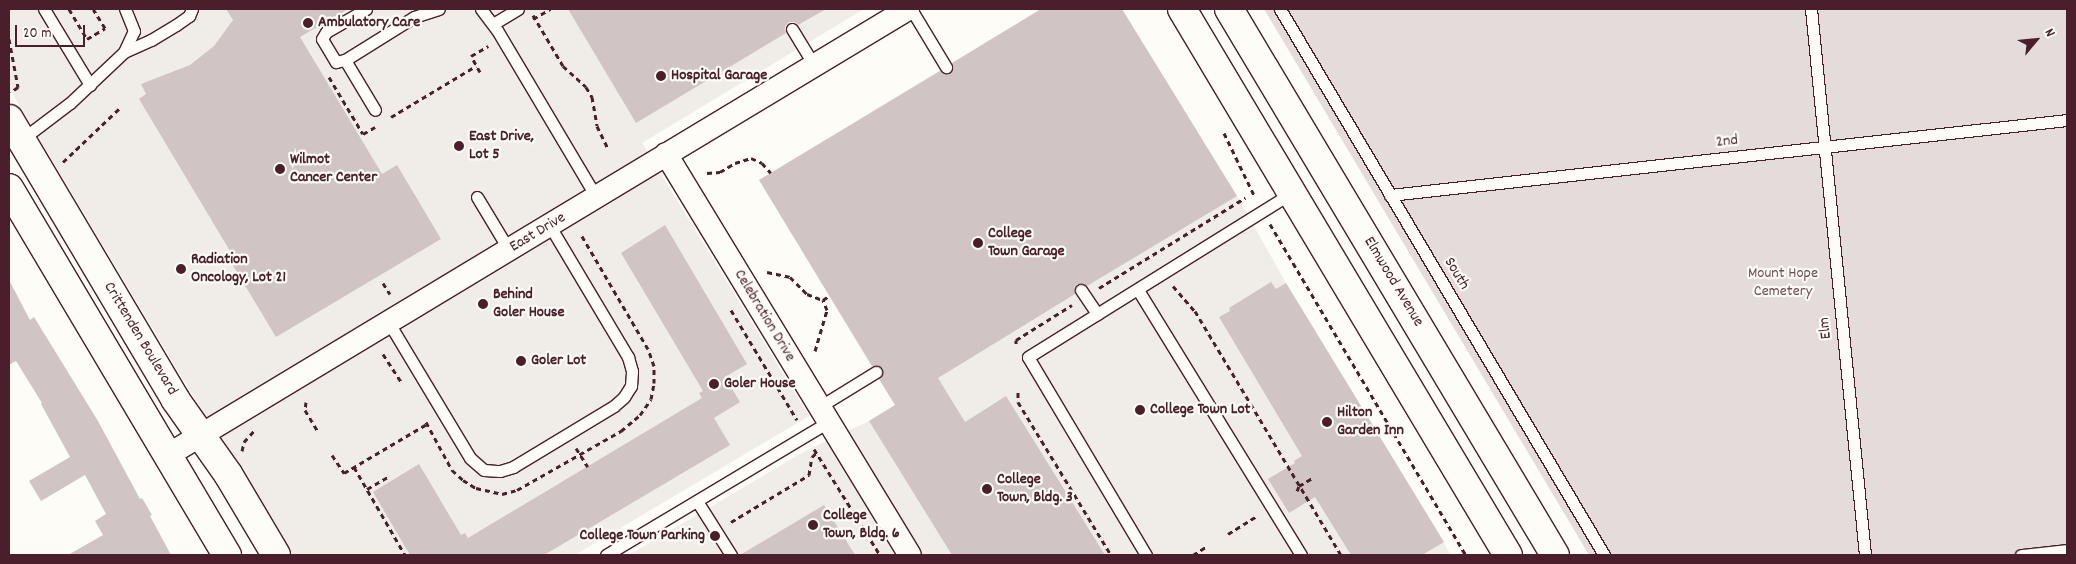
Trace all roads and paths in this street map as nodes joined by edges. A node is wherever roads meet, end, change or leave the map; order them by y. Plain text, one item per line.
1 (44, 9) edge
2 (69, 9) edge
3 (93, 9) edge
4 (125, 9) edge
5 (192, 9) edge
6 (366, 9) edge
7 (439, 9) edge
8 (518, 9) edge
9 (550, 9) edge
10 (1182, 9) edge
11 (1230, 9) edge
12 (1280, 9) edge
13 (1811, 9) edge
14 (483, 10) edge
15 (898, 11) edge
16 (532, 13) dead end
17 (534, 18) junction
18 (493, 24) junction
19 (792, 29) dead end
20 (9, 39) edge
21 (484, 48) dead end
22 (124, 52) junction
23 (345, 60) junction
24 (814, 65) junction
25 (476, 66) junction
26 (946, 67) dead end
27 (480, 72) dead end
28 (329, 76) dead end
29 (90, 85) junction
30 (10, 92) dead end
31 (121, 107) dead end
32 (375, 110) dead end
33 (387, 120) dead end
34 (2067, 120) edge
35 (379, 124) dead end
36 (1221, 126) dead end
37 (13, 136) edge
38 (1824, 148) junction
39 (608, 149) dead end
40 (666, 154) junction
41 (56, 165) dead end
42 (707, 173) dead end
43 (771, 173) dead end
44 (9, 188) edge
45 (1291, 193) junction
46 (1390, 195) junction
47 (596, 197) junction
48 (477, 198) dead end
49 (1245, 198) dead end
50 (1262, 211) junction
51 (550, 226) junction
52 (582, 236) dead end
53 (509, 250) junction
54 (767, 272) dead end
55 (383, 283) dead end
56 (1173, 285) dead end
57 (1138, 290) junction
58 (1083, 293) junction
59 (829, 296) dead end
60 (392, 297) dead end
61 (823, 300) junction
62 (727, 302) dead end
63 (1097, 314) junction
64 (389, 323) junction
65 (1016, 348) dead end
66 (815, 351) dead end
67 (383, 354) dead end
68 (876, 372) dead end
69 (401, 382) dead end
70 (1018, 392) dead end
71 (306, 402) dead end
72 (823, 415) junction
73 (423, 418) dead end
74 (427, 424) junction
75 (259, 428) dead end
76 (318, 432) dead end
77 (201, 436) junction
78 (806, 436) junction
79 (576, 447) dead end
80 (242, 452) dead end
81 (816, 453) junction
82 (580, 454) junction
83 (168, 455) junction
84 (332, 455) dead end
85 (588, 466) dead end
86 (354, 467) junction
87 (388, 477) dead end
88 (1314, 477) dead end
89 (1299, 486) junction
90 (367, 489) junction
91 (1297, 491) dead end
92 (697, 501) junction
93 (1259, 515) dead end
94 (731, 522) dead end
95 (1228, 534) dead end
96 (1206, 547) dead end
97 (2067, 550) edge
98 (227, 555) edge
99 (276, 555) edge
100 (406, 555) edge
101 (606, 555) edge
102 (731, 555) edge
103 (880, 555) edge
104 (910, 555) edge
105 (1111, 555) edge
106 (1146, 555) edge
107 (1193, 555) edge
108 (1301, 555) edge
109 (1341, 555) edge
110 (1466, 555) edge
111 (1508, 555) edge
112 (1556, 555) edge
113 (1604, 555) edge
114 (1865, 555) edge
115 (2021, 555) edge

1 - 29 lane
2 - 3 path
4 - 22 lane
5 - 22 lane
6 - 23 lane
7 - 23 lane
8 - 18 lane
9 - 17 path
10 - 45 main road
11 - 112 main road, Elmwood Avenue
12 - 46 lane, South
13 - 38 lane, Elm
14 - 18 lane
15 - 24 street, East Drive
15 - 26 lane
16 - 17 path
17 - 39 path
18 - 47 lane
19 - 24 lane
20 - 30 path
21 - 25 path
22 - 29 lane
23 - 32 lane
24 - 40 street, East Drive
25 - 27 path
25 - 33 path
28 - 35 path
29 - 37 lane
31 - 41 path
34 - 38 lane, 2nd
36 - 50 path
37 - 77 main road, Crittenden Boulevard
38 - 46 lane, 2nd
38 - 114 lane, Elm
40 - 47 street, East Drive
40 - 72 street, Celebration Drive
42 - 43 path
44 - 83 main road
45 - 50 lane
45 - 111 main road
46 - 113 lane, South
47 - 51 street, East Drive
48 - 53 lane
49 - 58 path
50 - 57 lane
50 - 110 path
51 - 53 street, East Drive
51 - 64 lane
52 - 82 path
53 - 64 street, East Drive
54 - 61 path
55 - 60 path
56 - 89 path
57 - 63 lane
57 - 108 lane
58 - 63 lane
58 - 65 path
59 - 61 path
61 - 66 path
62 - 78 path
63 - 106 lane
64 - 77 street, East Drive
67 - 69 path
68 - 72 lane
70 - 105 path
71 - 76 path
72 - 78 lane
72 - 104 street, Celebration Drive
73 - 74 path
74 - 82 path
74 - 86 path
75 - 80 path
77 - 83 street, East Drive
77 - 99 main road, Crittenden Boulevard
78 - 81 path
78 - 92 lane
79 - 82 path
81 - 94 path
81 - 103 path
82 - 85 path
83 - 98 main road
84 - 86 path
86 - 90 path
87 - 90 path
88 - 89 path
89 - 91 path
89 - 109 path
90 - 100 path
92 - 101 lane
92 - 102 lane
93 - 95 path
96 - 107 path
97 - 115 lane

